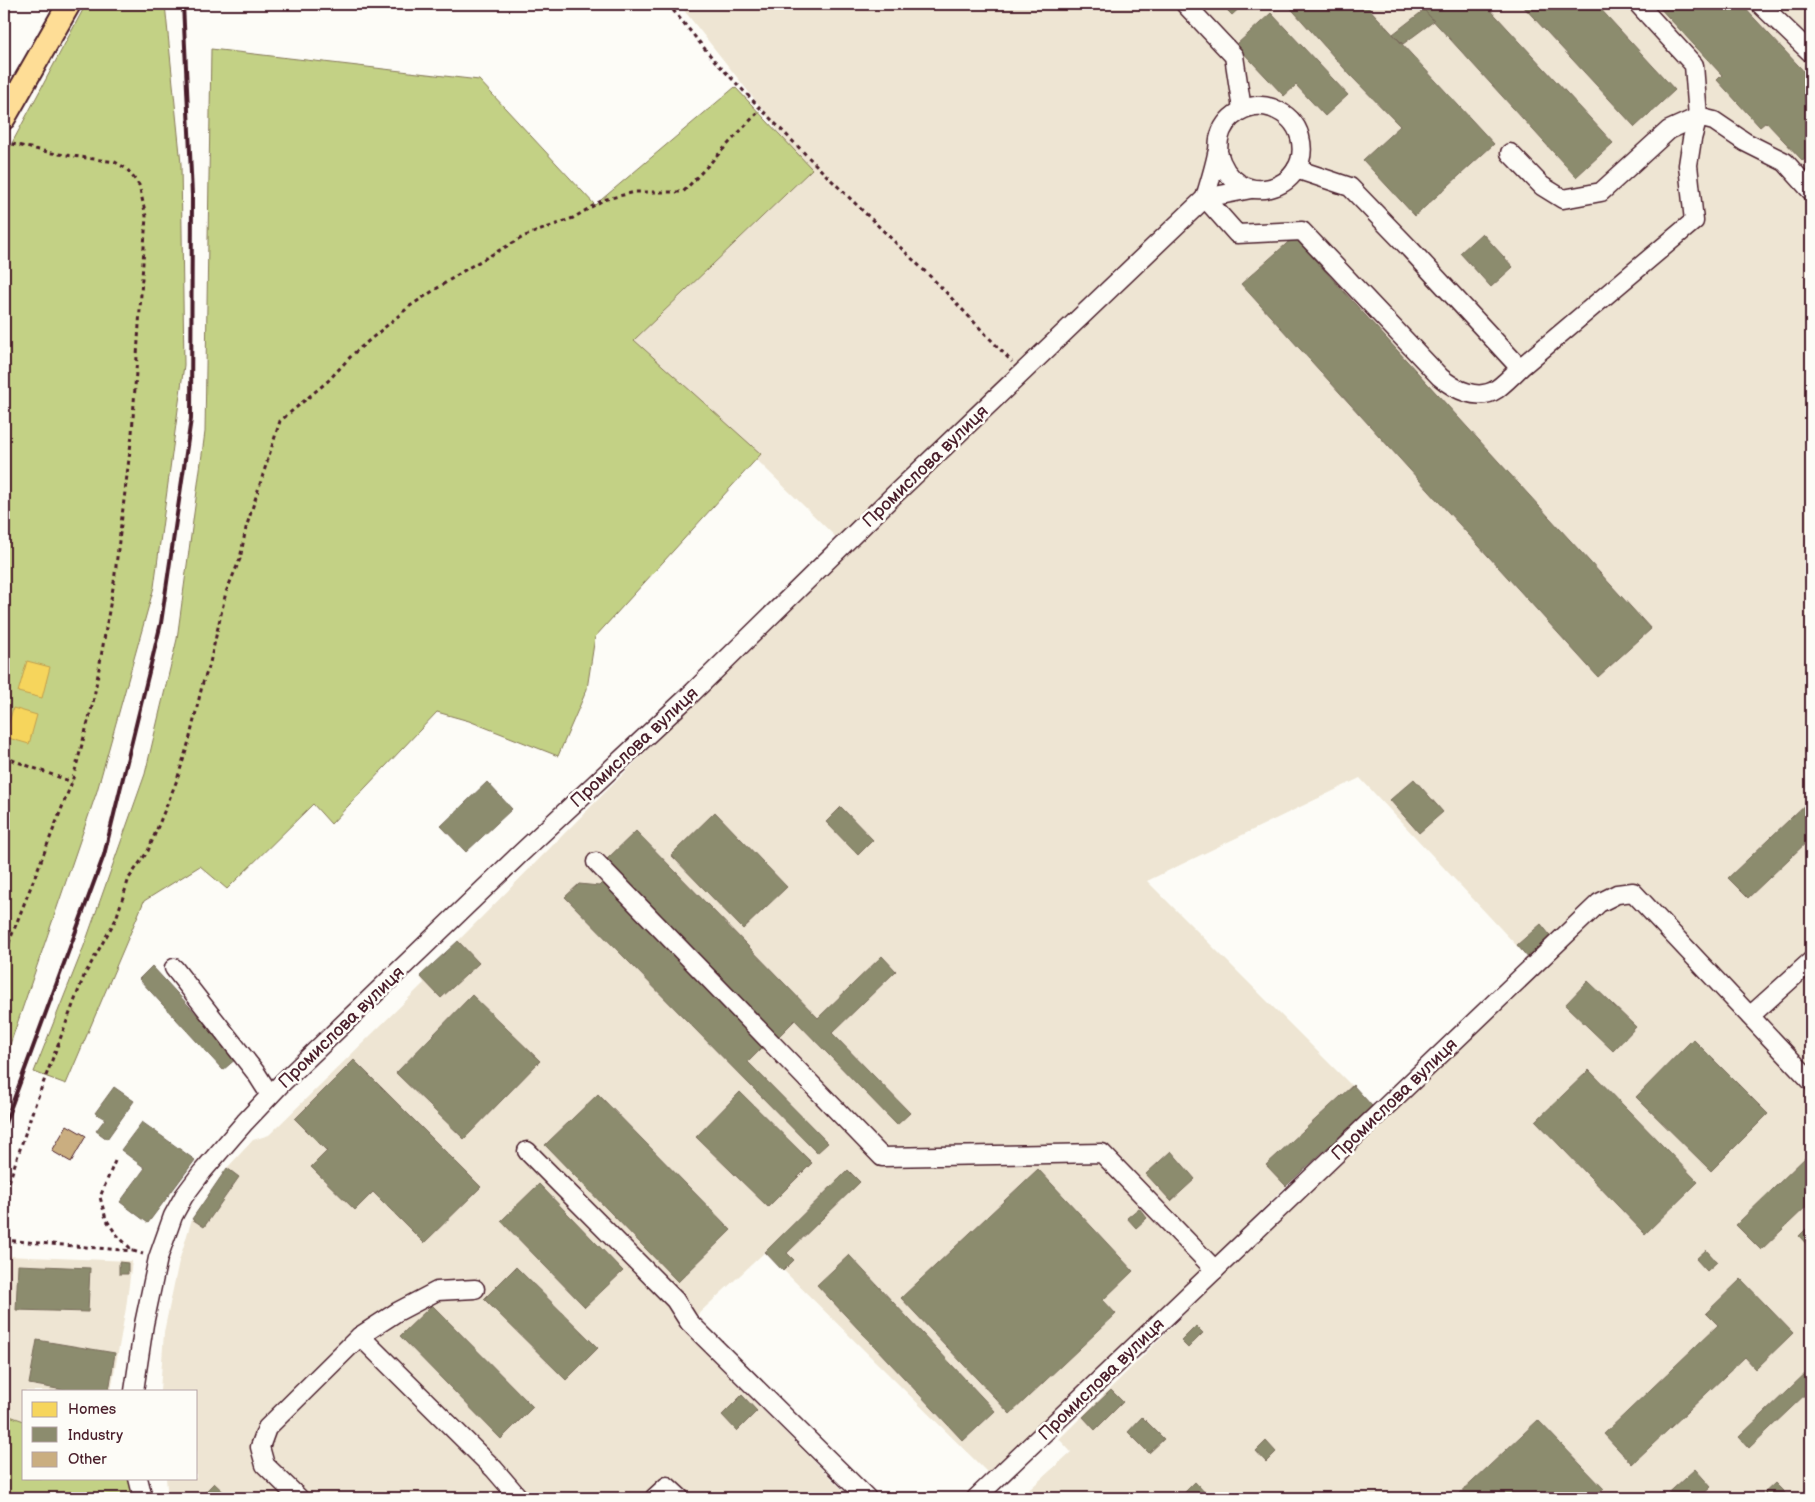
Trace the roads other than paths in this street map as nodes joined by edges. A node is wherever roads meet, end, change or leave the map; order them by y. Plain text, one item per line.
1 (70, 4) edge
2 (1185, 4) edge
3 (1638, 4) edge
4 (1760, 4) edge
5 (1811, 53) edge
6 (1242, 109) junction
7 (1698, 117) junction
8 (4, 118) edge
9 (1218, 152) junction
10 (1510, 153) dead end
11 (1296, 169) junction
12 (1807, 179) edge
13 (1251, 189) junction
14 (1205, 198) junction
15 (1520, 368) junction
16 (596, 862) dead end
17 (1811, 961) edge
18 (174, 968) dead end
19 (1750, 1016) junction
20 (1811, 1081) edge
21 (270, 1095) junction
22 (527, 1151) dead end
23 (1215, 1270) junction
24 (474, 1289) dead end
25 (360, 1336) junction
26 (134, 1390) edge
27 (138, 1480) edge
28 (143, 1498) edge
29 (299, 1498) edge
30 (519, 1498) edge
31 (654, 1498) edge
32 (680, 1498) edge
33 (867, 1498) edge
34 (976, 1498) edge

1 - 8 main road
2 - 6 street
3 - 7 street
4 - 5 street
6 - 9 street
6 - 11 street
7 - 10 street
7 - 12 street
7 - 15 street
9 - 13 street
9 - 14 street
11 - 13 street
11 - 15 street
13 - 14 street
14 - 15 street
14 - 21 street, Промислова вулиця
16 - 23 street
17 - 19 street
18 - 21 street
19 - 20 street, Промислова вулиця
19 - 23 street, Промислова вулиця
21 - 26 street, Промислова вулиця
22 - 33 street
23 - 34 street, Промислова вулиця
24 - 25 street
25 - 29 street
25 - 30 street
27 - 28 street
31 - 32 street

